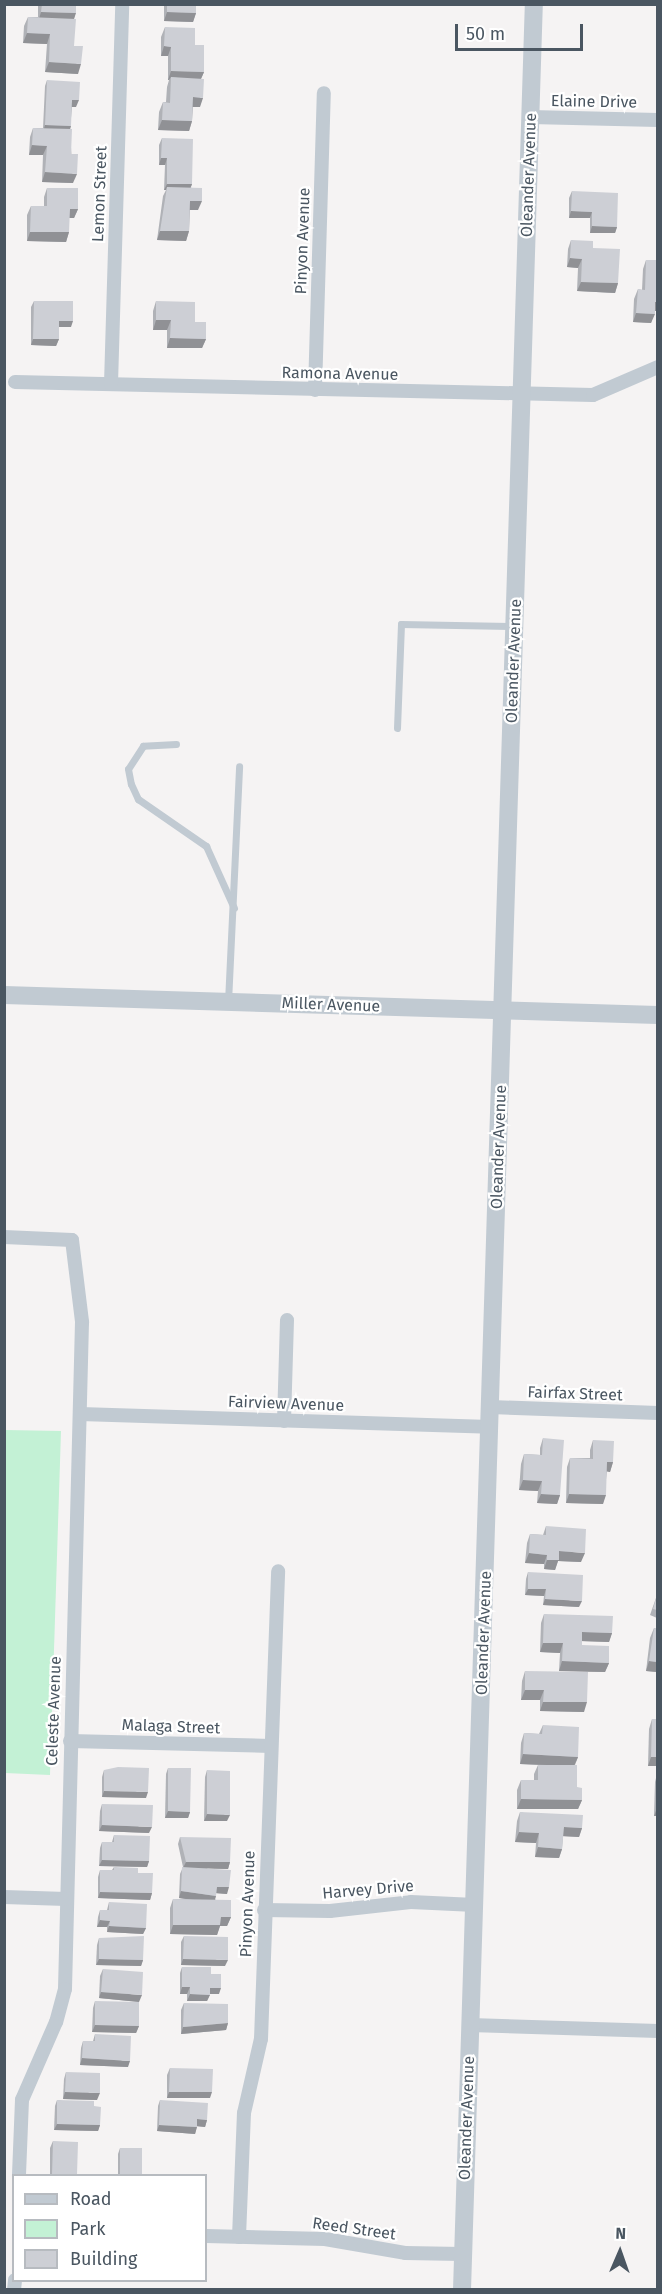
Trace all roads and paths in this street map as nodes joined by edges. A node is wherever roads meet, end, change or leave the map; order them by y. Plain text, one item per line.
1 (122, 4) edge
2 (534, 4) edge
3 (324, 93) dead end
4 (530, 117) junction
5 (657, 120) edge
6 (657, 367) edge
7 (15, 382) dead end
8 (111, 384) junction
9 (315, 390) junction
10 (523, 395) junction
11 (516, 626) junction
12 (398, 728) dead end
13 (176, 744) dead end
14 (238, 766) dead end
15 (234, 908) junction
16 (4, 995) edge
17 (228, 1002) junction
18 (504, 1011) junction
19 (657, 1015) edge
20 (4, 1237) edge
21 (287, 1320) dead end
22 (491, 1407) junction
23 (657, 1413) edge
24 (80, 1414) junction
25 (284, 1421) junction
26 (490, 1427) junction
27 (278, 1570) dead end
28 (70, 1741) junction
29 (271, 1746) junction
30 (4, 1896) edge
31 (66, 1899) junction
32 (475, 1905) junction
33 (264, 1910) junction
34 (470, 2025) junction
35 (657, 2031) edge
36 (19, 2174) edge
37 (207, 2236) edge
38 (239, 2237) junction
39 (462, 2254) junction
40 (462, 2289) edge

1 - 8 street, Lemon Street
2 - 4 street, Oleander Avenue
3 - 9 street, Pinyon Avenue
4 - 5 street, Elaine Drive
4 - 10 street, Oleander Avenue
6 - 10 street, Ramona Avenue
7 - 8 street, Ramona Avenue
8 - 9 street, Ramona Avenue
9 - 10 street, Ramona Avenue
10 - 11 street, Oleander Avenue
11 - 12 lane
11 - 18 street, Oleander Avenue
13 - 15 lane
14 - 15 lane
15 - 17 lane
16 - 17 street, Miller Avenue
17 - 18 street, Miller Avenue
18 - 19 street, Miller Avenue
18 - 22 street, Oleander Avenue
20 - 24 street, Celeste Avenue
21 - 25 street
22 - 23 street, Fairfax Street
22 - 26 street, Oleander Avenue
24 - 25 street, Fairview Avenue
24 - 28 street, Celeste Avenue
25 - 26 street, Fairview Avenue
26 - 32 street, Oleander Avenue
27 - 29 street, Pinyon Avenue
28 - 29 street, Malaga Street
28 - 31 street, Celeste Avenue
29 - 33 street, Pinyon Avenue
30 - 31 street
31 - 36 street, Celeste Avenue
32 - 33 street, Harvey Drive
32 - 34 street, Oleander Avenue
33 - 38 street, Pinyon Avenue
34 - 35 street
34 - 39 street, Oleander Avenue
37 - 38 street, Reed Street
38 - 39 street, Reed Street
39 - 40 street, Oleander Avenue

